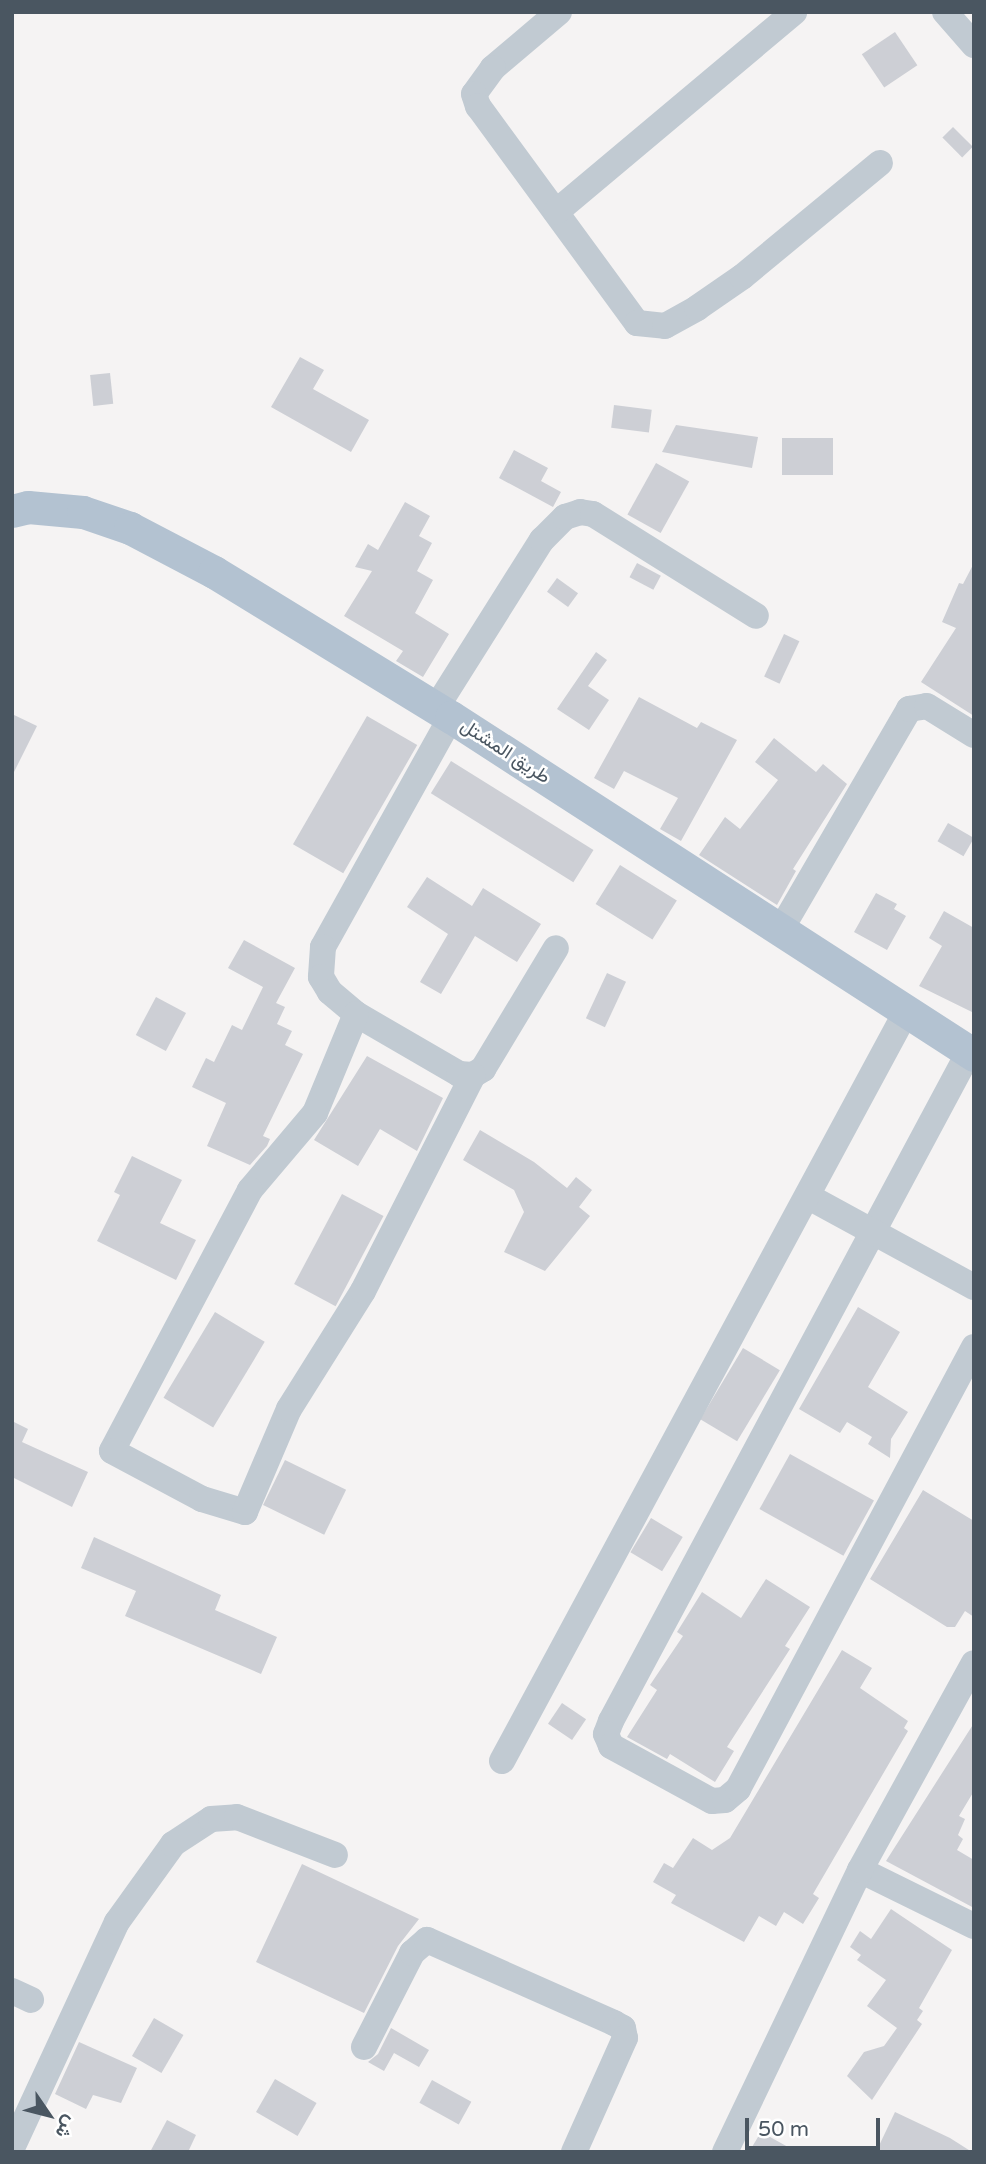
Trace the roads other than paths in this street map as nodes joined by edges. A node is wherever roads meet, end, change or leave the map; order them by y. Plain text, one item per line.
1 (559, 12) edge
2 (794, 12) edge
3 (945, 12) edge
4 (974, 45) edge
5 (880, 163) dead end
6 (556, 212) junction
7 (12, 511) edge
8 (756, 616) dead end
9 (443, 712) junction
10 (974, 735) edge
11 (780, 931) junction
12 (556, 948) dead end
13 (906, 1012) junction
14 (356, 1014) junction
15 (971, 1053) edge
16 (473, 1075) junction
17 (809, 1197) junction
18 (874, 1232) junction
19 (974, 1287) edge
20 (974, 1347) edge
21 (974, 1663) edge
22 (502, 1761) dead end
23 (335, 1855) dead end
24 (860, 1870) junction
25 (974, 1926) edge
26 (364, 2047) dead end
27 (12, 2148) edge
28 (573, 2152) edge
29 (725, 2152) edge

1 - 6 street
2 - 6 street
3 - 4 street
5 - 6 street
7 - 9 main road, طريق المشتل
8 - 9 street
9 - 11 main road, طريق المشتل
9 - 14 street
10 - 11 street
11 - 13 main road, طريق المشتل
12 - 16 street
13 - 15 main road, طريق المشتل
13 - 17 street
14 - 16 street
14 - 16 street
15 - 18 street
17 - 18 street
17 - 22 street
18 - 19 street
18 - 20 street
21 - 24 street
23 - 27 street
24 - 25 street
24 - 29 street
26 - 28 street

